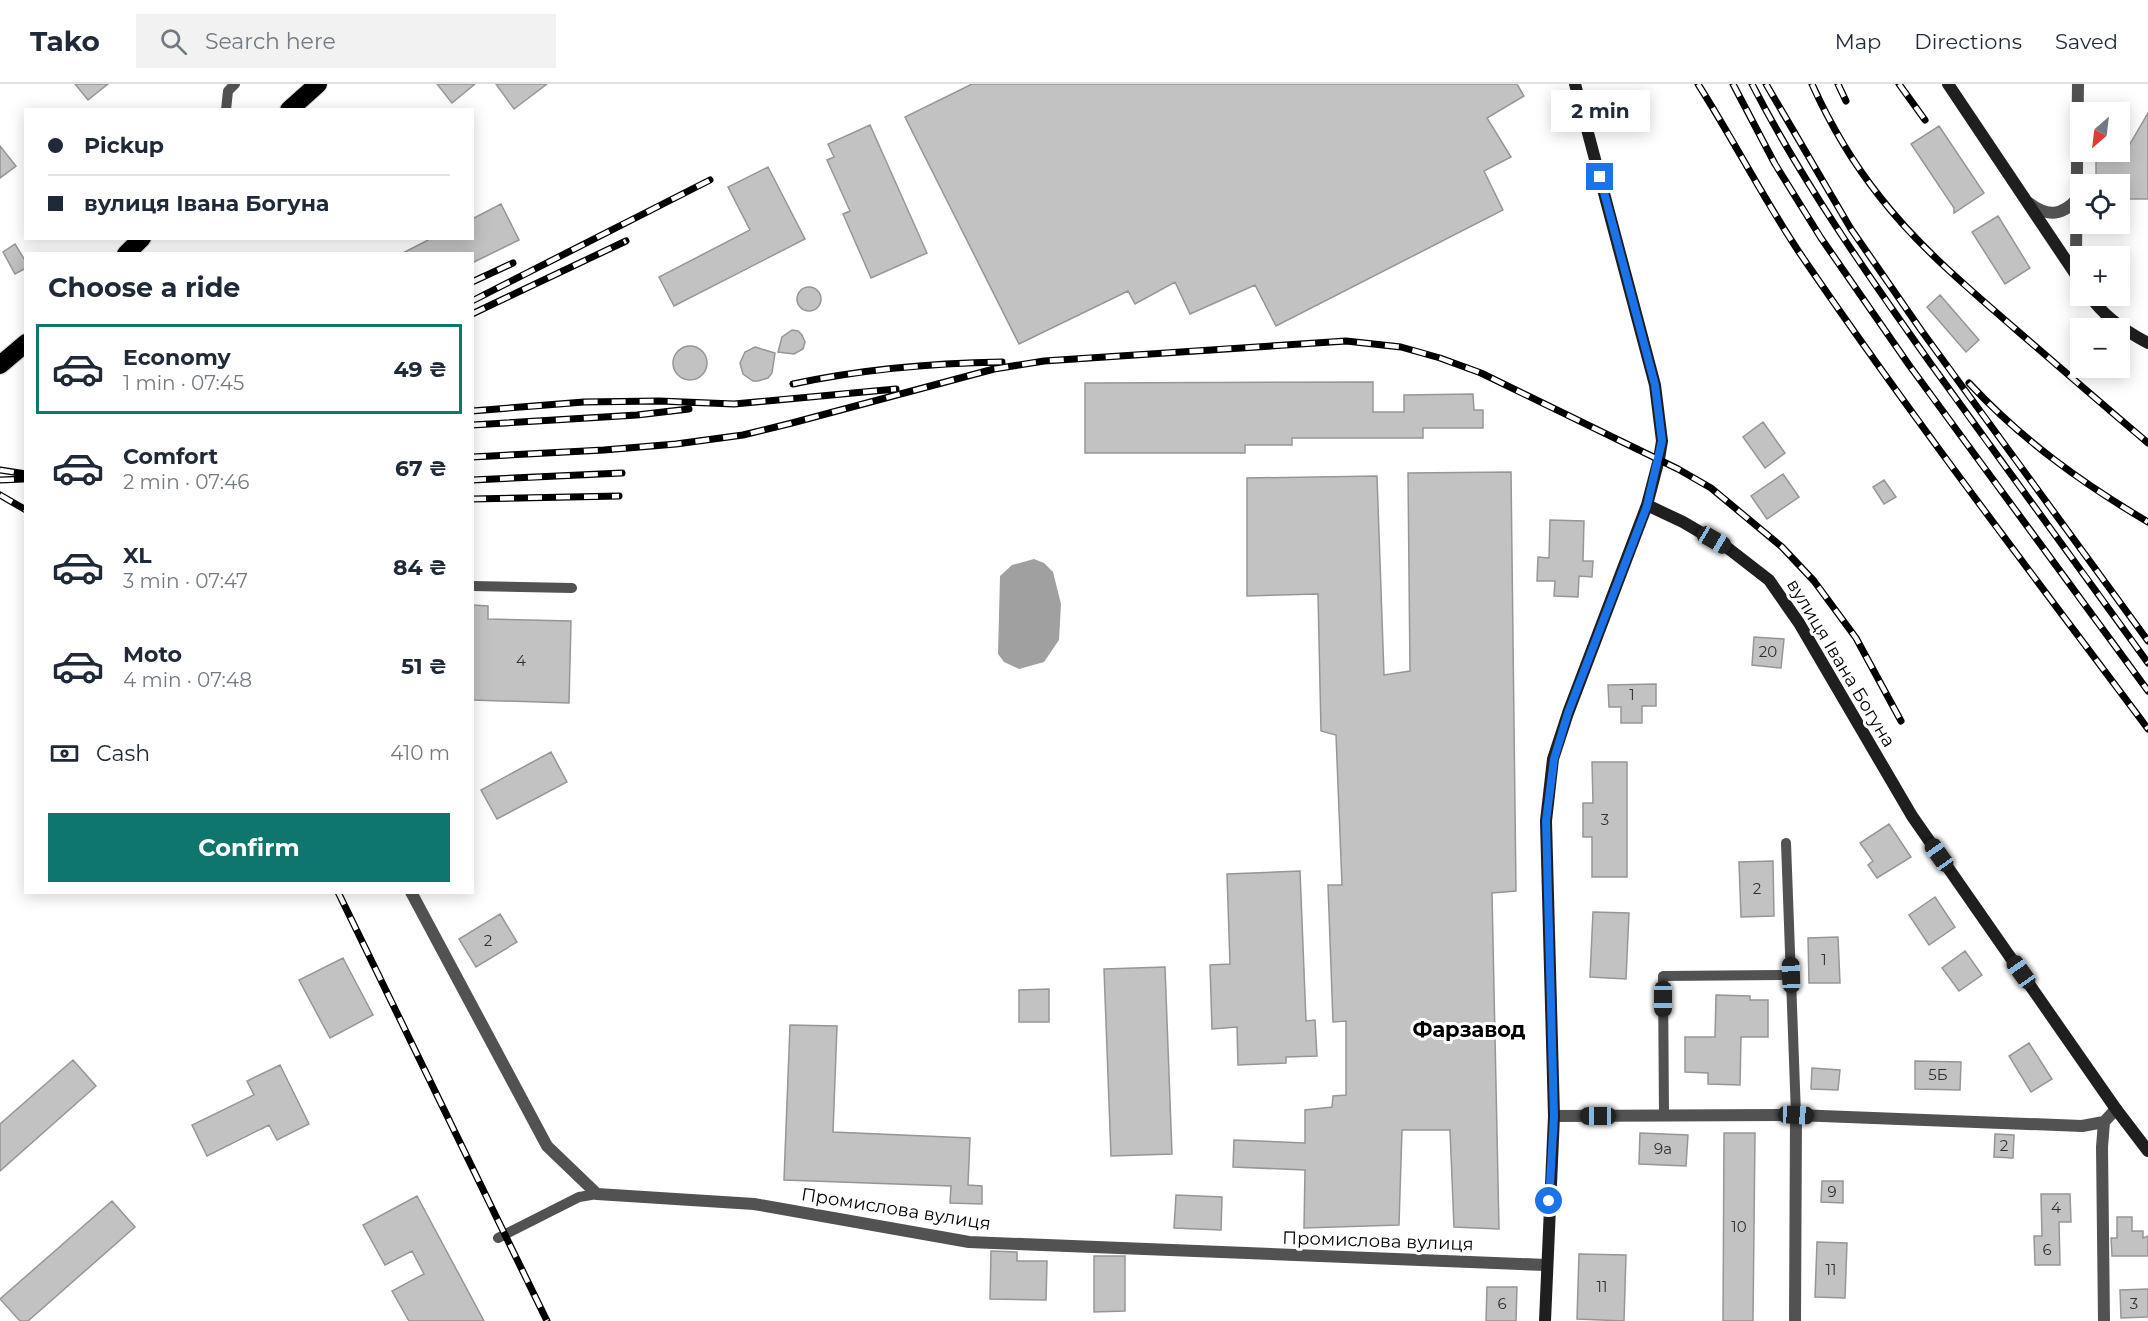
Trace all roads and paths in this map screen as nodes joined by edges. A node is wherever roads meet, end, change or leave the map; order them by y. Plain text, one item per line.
1 (235, 84) edge
2 (318, 84) edge
3 (1575, 84) edge
4 (1948, 84) edge
5 (2079, 84) edge
6 (226, 108) edge
7 (291, 108) edge
8 (2077, 174) edge
9 (2026, 201) junction
10 (2070, 207) edge
11 (140, 240) edge
12 (128, 252) edge
13 (2070, 266) edge
14 (2099, 306) edge
15 (2148, 343) edge
16 (24, 345) edge
17 (0, 365) edge
18 (1647, 506) junction
19 (474, 586) edge
20 (572, 588) dead end
21 (1786, 843) dead end
22 (412, 894) edge
23 (1791, 975) junction
24 (2116, 1109) junction
25 (1664, 1115) junction
26 (1796, 1115) junction
27 (1554, 1116) junction
28 (2104, 1122) junction
29 (2148, 1151) edge
30 (597, 1194) junction
31 (498, 1238) dead end
32 (1546, 1265) junction
33 (1545, 1321) edge
34 (1795, 1321) edge
35 (2104, 1321) edge

1 - 6 lane
2 - 7 highway
3 - 18 street
4 - 9 street
5 - 8 street
9 - 10 street
9 - 13 street
11 - 12 highway
14 - 15 street
16 - 17 highway
18 - 24 street, вулиця Івана Богуна
18 - 27 street
19 - 20 lane
21 - 23 lane
22 - 30 street
23 - 25 lane
23 - 26 lane
24 - 28 street
24 - 29 street, вулиця Івана Богуна
25 - 26 street
25 - 27 street
26 - 28 street
26 - 34 street
27 - 32 street
28 - 35 street
30 - 31 lane
30 - 32 street, Промислова вулиця
32 - 33 street

